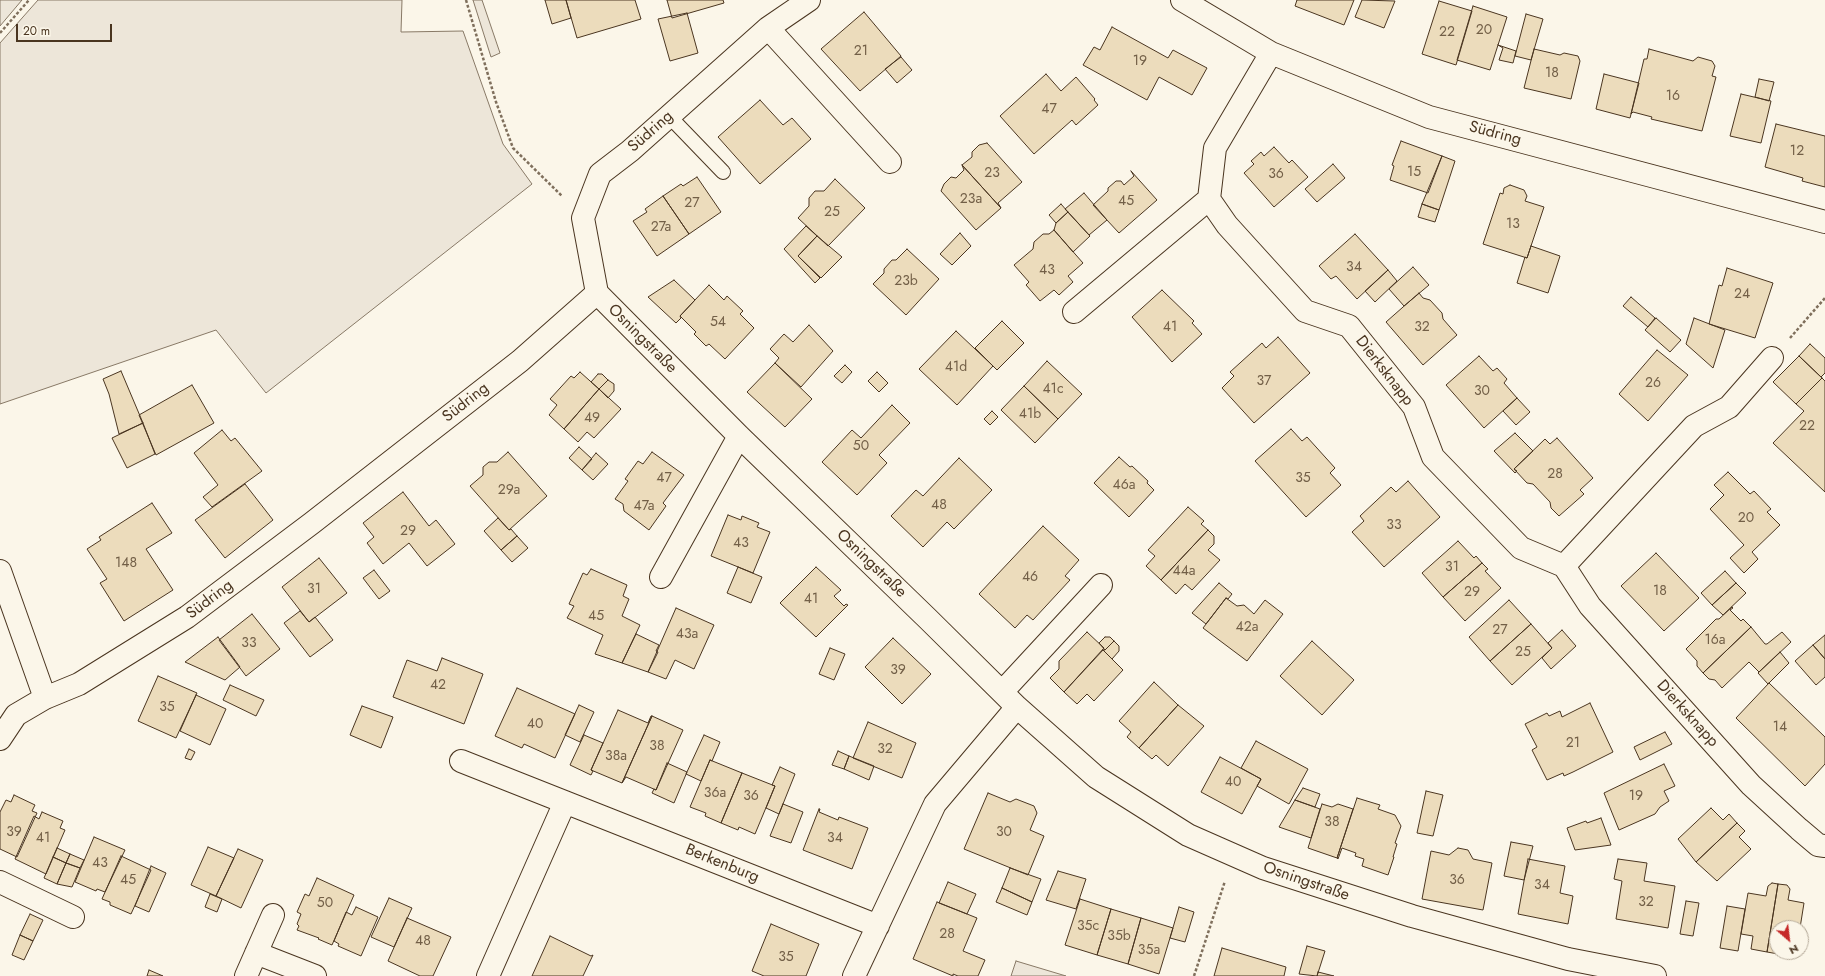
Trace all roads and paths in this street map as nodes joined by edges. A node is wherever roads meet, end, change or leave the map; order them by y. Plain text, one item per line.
1 (29, 0) edge
2 (466, 0) edge
3 (809, 0) edge
4 (1182, 0) edge
5 (768, 28) junction
6 (0, 33) edge
7 (1271, 54) junction
8 (670, 116) junction
9 (890, 162) dead end
10 (723, 172) dead end
11 (1209, 199) junction
12 (583, 218) junction
13 (1825, 222) edge
14 (597, 293) junction
15 (1825, 298) edge
16 (1074, 312) dead end
17 (1772, 358) joint
18 (738, 436) junction
19 (1564, 566) junction
20 (0, 571) edge
21 (661, 577) dead end
22 (1100, 585) dead end
23 (44, 698) junction
24 (1010, 700) junction
25 (0, 739) edge
26 (461, 761) dead end
27 (565, 802) junction
28 (1825, 846) edge
29 (1233, 855) junction
30 (0, 882) edge
31 (273, 916) dead end
32 (73, 917) dead end
33 (878, 926) junction
34 (256, 952) junction
35 (246, 976) edge
36 (315, 976) edge
37 (488, 976) edge
38 (854, 976) edge
39 (1194, 976) edge
40 (1655, 976) edge

1 - 6 path
2 - 12 path
3 - 5 street, Südring
4 - 7 street, Südring
5 - 8 street, Südring
5 - 9 street
7 - 11 street
7 - 13 street, Südring
8 - 10 lane
8 - 12 street, Südring
11 - 16 street
11 - 19 street, Dierksknapp
12 - 14 street
14 - 18 street, Osningstraße
14 - 23 street, Südring
15 - 17 path
17 - 19 street
18 - 21 street
18 - 24 street, Osningstraße
19 - 28 street, Dierksknapp
20 - 23 street
22 - 24 street
23 - 25 street, Südring
24 - 29 street, Osningstraße
24 - 33 street
26 - 27 street, Berkenburg
27 - 33 street, Berkenburg
27 - 37 street
29 - 39 path
29 - 40 street, Osningstraße
30 - 32 street
31 - 34 street
33 - 38 street
34 - 35 street
34 - 36 street

